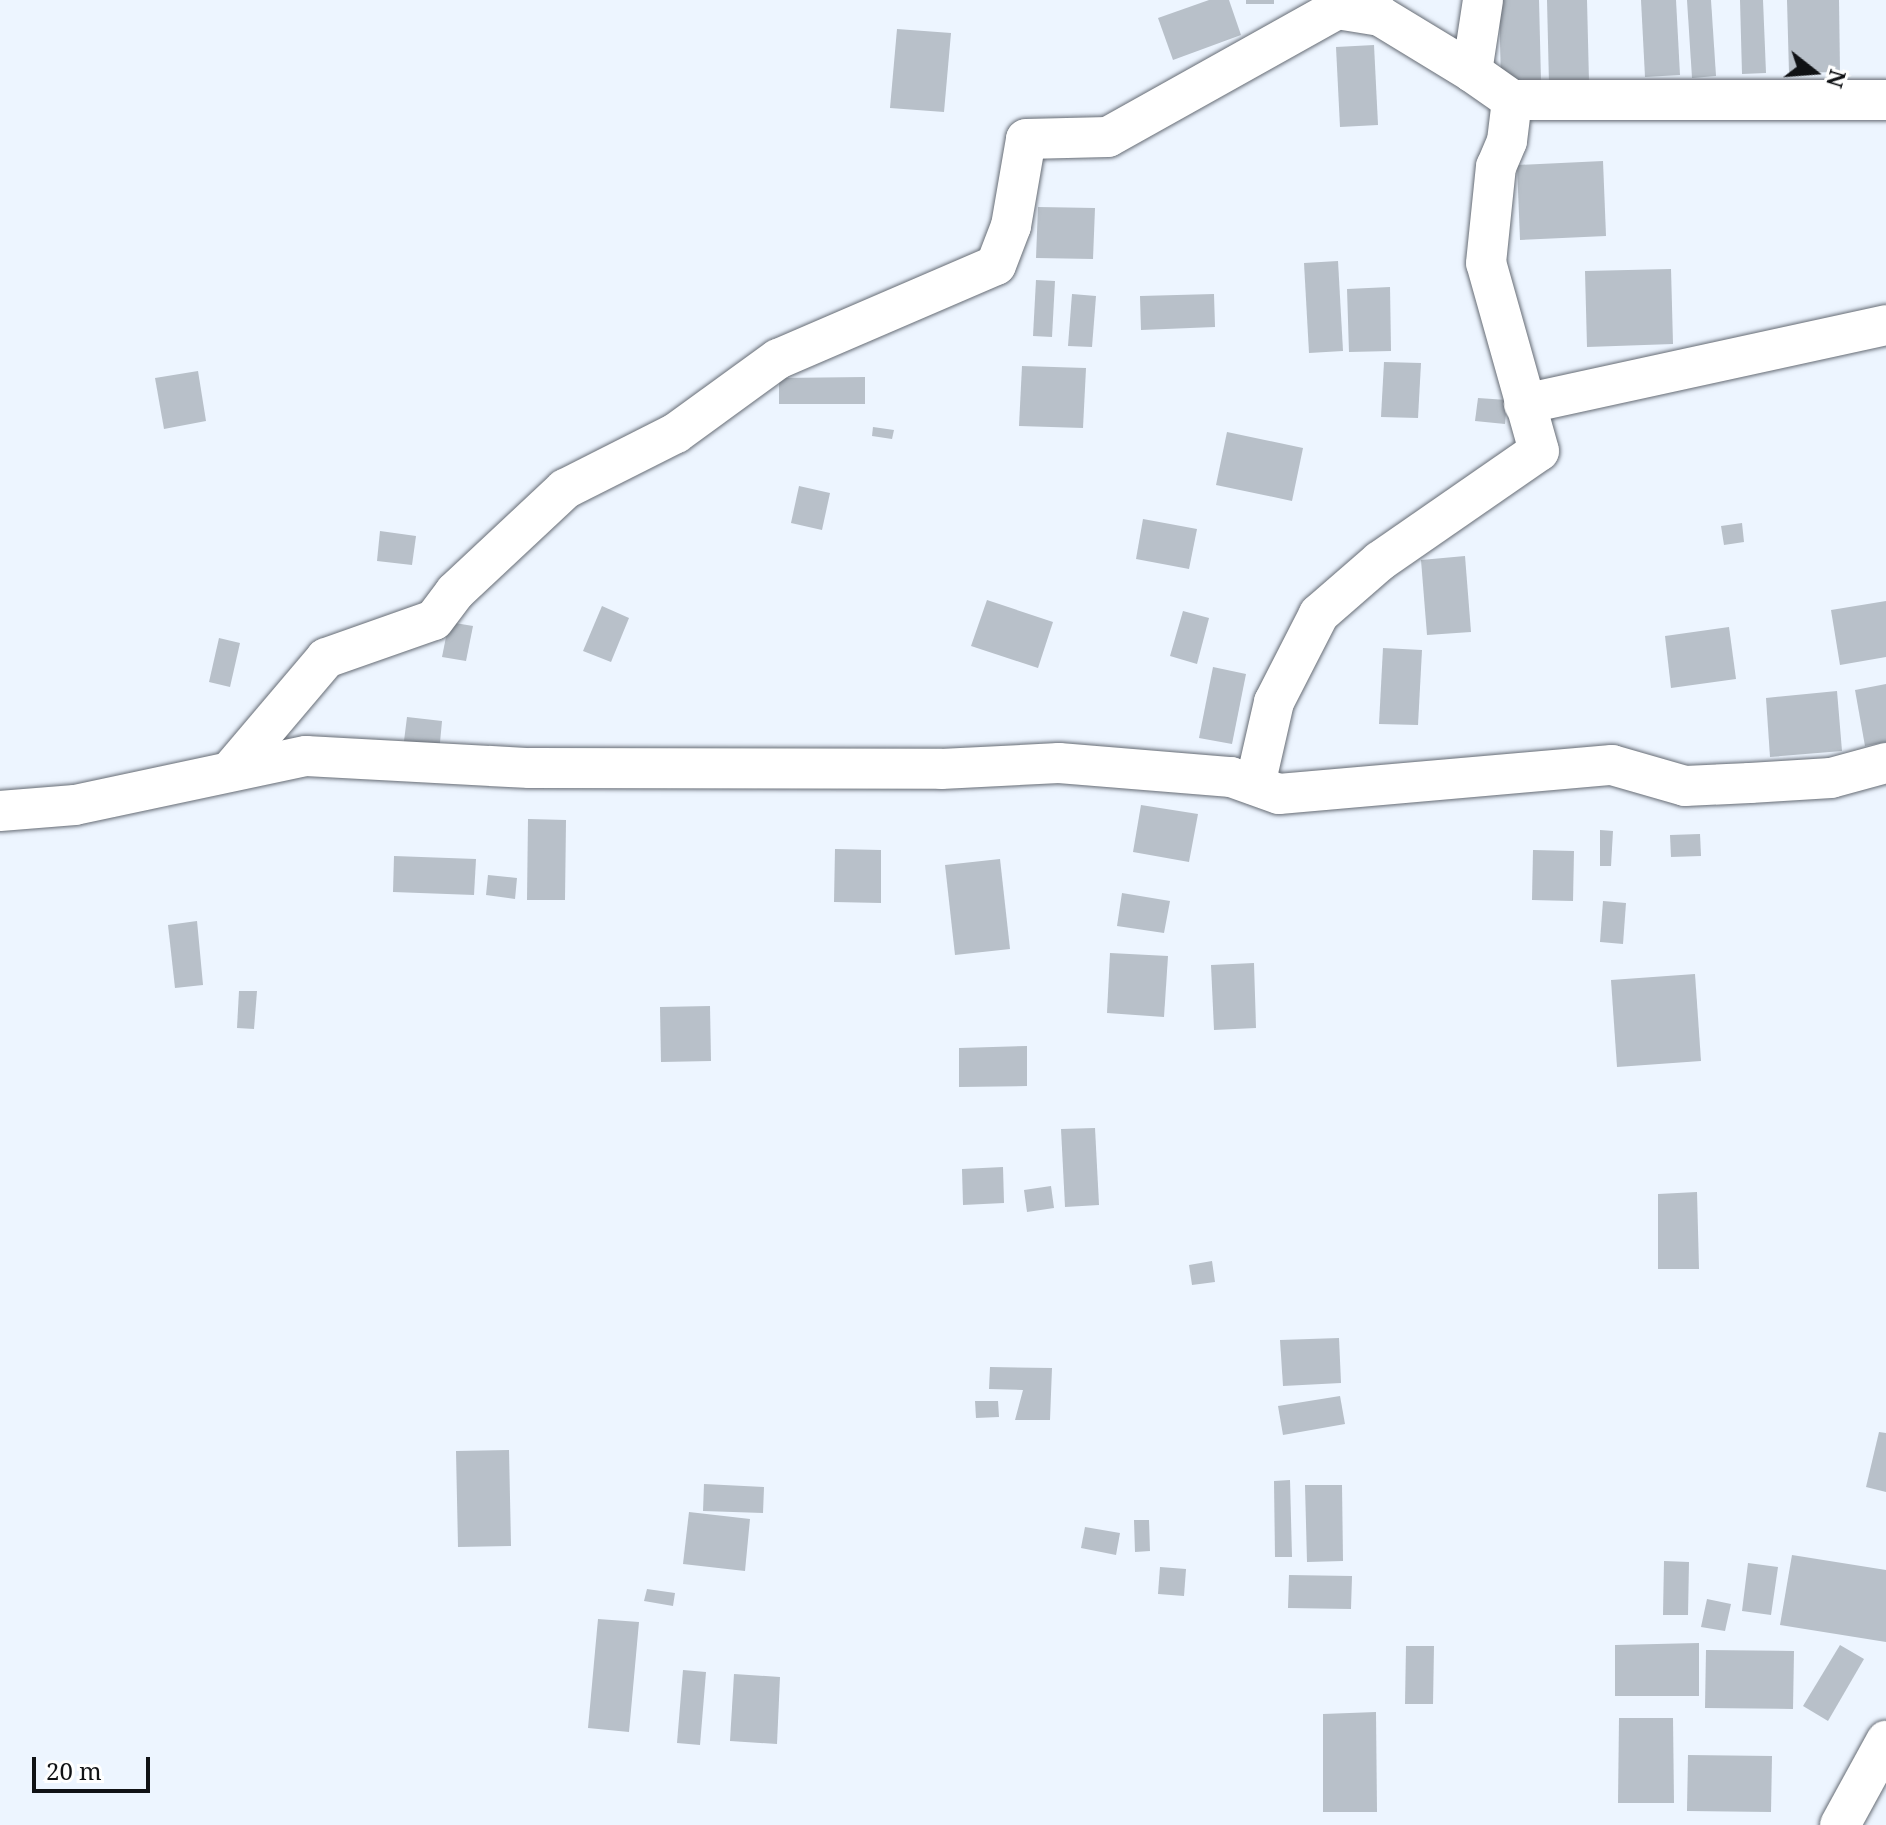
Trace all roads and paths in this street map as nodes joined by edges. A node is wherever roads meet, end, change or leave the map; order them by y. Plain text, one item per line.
1 (1483, 0) edge
2 (1472, 72) junction
3 (1512, 100) junction
4 (1886, 100) edge
5 (1886, 325) edge
6 (1524, 404) junction
7 (1886, 763) edge
8 (232, 769) junction
9 (1255, 785) junction
10 (0, 811) edge
11 (1886, 1741) edge
12 (1840, 1825) edge

1 - 2 street
2 - 3 street
2 - 8 street
3 - 4 street
3 - 6 street
5 - 6 street
6 - 9 street
7 - 9 street
8 - 9 street
8 - 10 street
11 - 12 street

